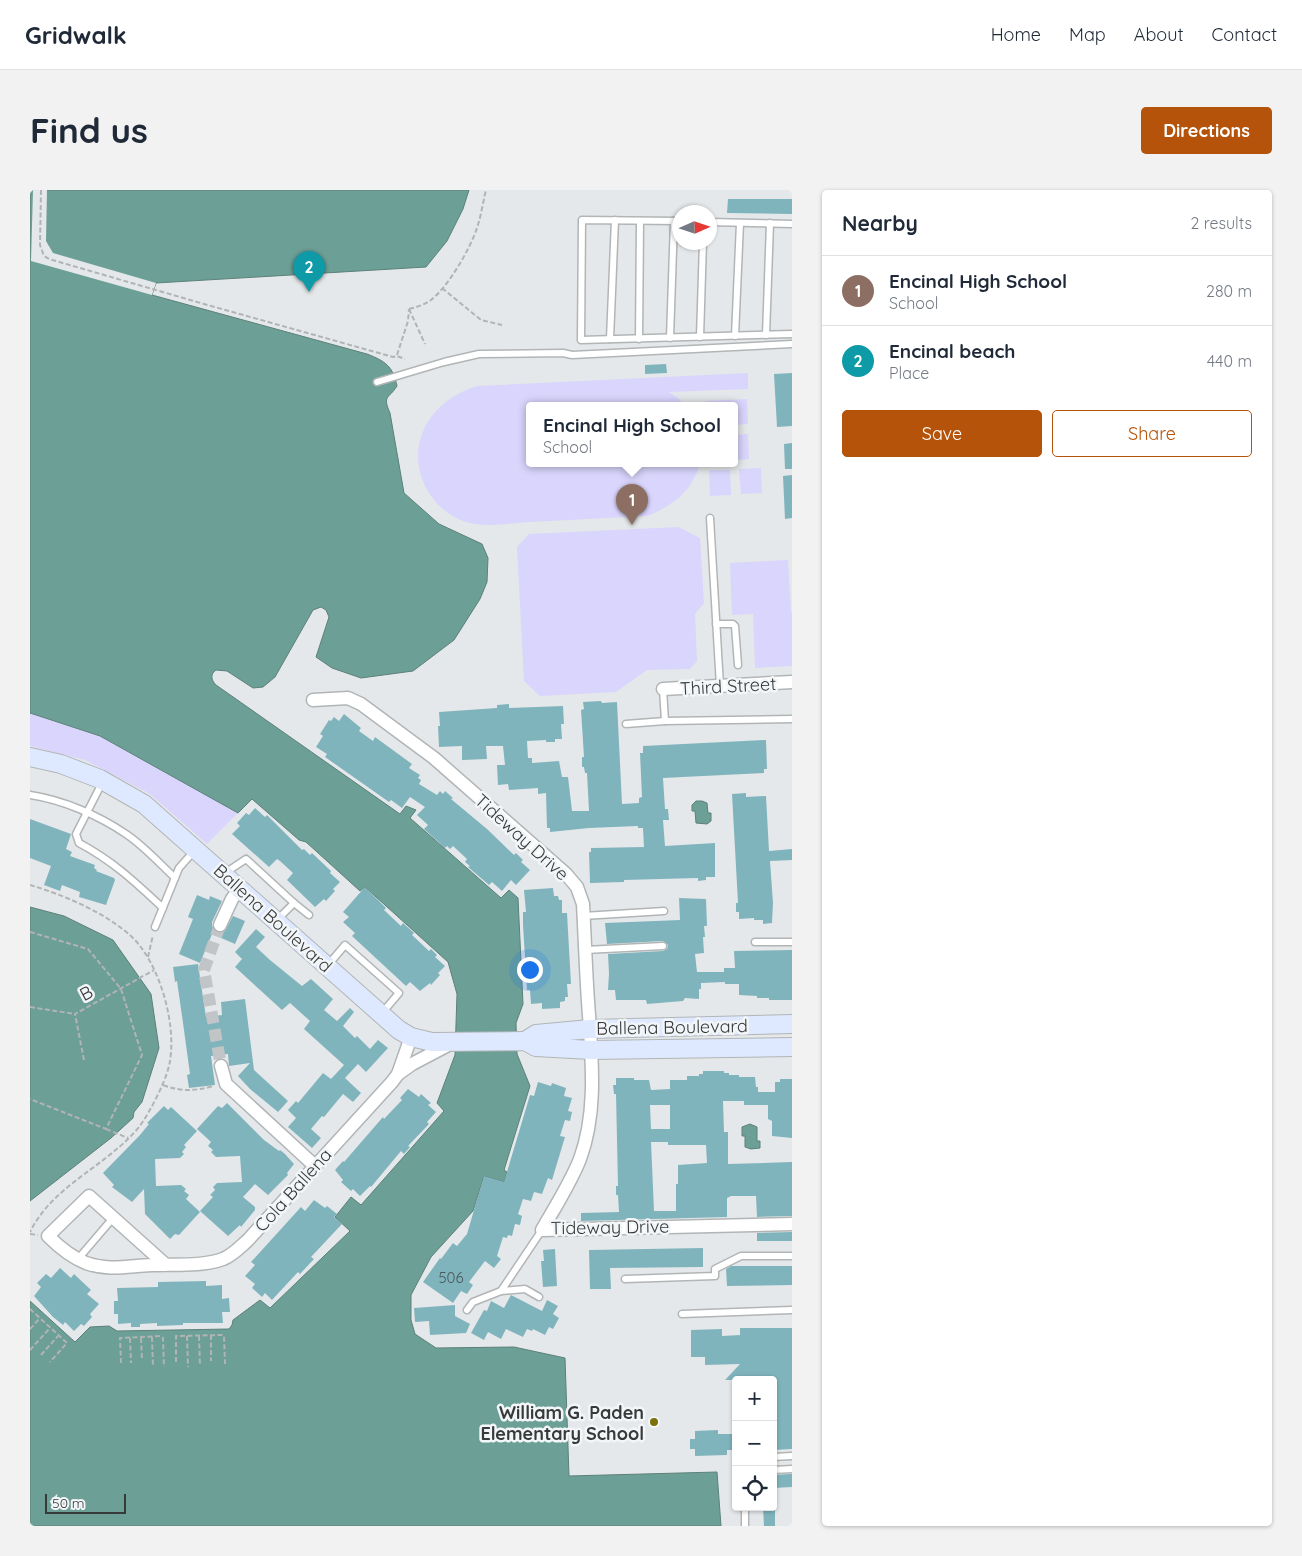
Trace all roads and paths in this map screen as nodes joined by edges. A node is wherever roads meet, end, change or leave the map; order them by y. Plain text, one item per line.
1 (41, 190) edge
2 (486, 190) edge
3 (615, 220) junction
4 (640, 221) junction
5 (672, 221) edge
6 (717, 222) edge
7 (740, 223) junction
8 (770, 223) junction
9 (792, 224) edge
10 (675, 250) edge
11 (703, 250) edge
12 (442, 288) junction
13 (410, 309) junction
14 (502, 325) dead end
15 (792, 334) edge
16 (766, 335) junction
17 (735, 336) junction
18 (700, 337) junction
19 (670, 338) junction
20 (610, 339) junction
21 (639, 339) junction
22 (426, 344) dead end
23 (792, 344) edge
24 (397, 356) junction
25 (405, 359) dead end
26 (377, 382) dead end
27 (710, 518) dead end
28 (716, 624) junction
29 (738, 665) dead end
30 (792, 682) edge
31 (720, 686) junction
32 (663, 689) joint
33 (313, 700) dead end
34 (792, 719) edge
35 (665, 722) junction
36 (626, 724) dead end
37 (30, 757) edge
38 (103, 781) junction
39 (30, 795) edge
40 (87, 813) junction
41 (196, 849) junction
42 (224, 874) junction
43 (175, 878) junction
44 (30, 884) edge
45 (240, 888) junction
46 (294, 903) junction
47 (163, 908) junction
48 (664, 911) dead end
49 (309, 915) dead end
50 (583, 916) junction
51 (277, 921) junction
52 (220, 925) tunnel mouth
53 (155, 927) joint
54 (30, 932) edge
55 (755, 942) dead end
56 (792, 942) edge
57 (663, 946) dead end
58 (585, 950) junction
59 (148, 958) junction
60 (327, 966) junction
61 (155, 970) junction
62 (120, 989) junction
63 (30, 1007) edge
64 (75, 1014) junction
65 (382, 1014) junction
66 (792, 1024) edge
67 (590, 1029) junction
68 (411, 1037) junction
69 (525, 1041) junction
70 (453, 1042) junction
71 (792, 1047) edge
72 (591, 1050) junction
73 (84, 1060) dead end
74 (221, 1066) tunnel mouth
75 (398, 1074) junction
76 (162, 1084) junction
77 (226, 1084) junction
78 (30, 1099) edge
79 (106, 1129) junction
80 (128, 1138) junction
81 (315, 1166) junction
82 (113, 1218) junction
83 (792, 1224) edge
84 (542, 1230) junction
85 (30, 1232) edge
86 (792, 1256) edge
87 (78, 1259) junction
88 (166, 1265) junction
89 (625, 1279) dead end
90 (501, 1291) junction
91 (539, 1297) dead end
92 (30, 1309) edge
93 (467, 1310) dead end
94 (792, 1310) edge
95 (682, 1314) dead end
96 (40, 1318) junction
97 (50, 1328) junction
98 (30, 1329) edge
99 (59, 1335) junction
100 (199, 1335) junction
101 (211, 1335) junction
102 (152, 1336) junction
103 (187, 1336) junction
104 (130, 1337) junction
105 (141, 1337) junction
106 (30, 1350) edge
107 (42, 1355) dead end
108 (142, 1360) dead end
109 (211, 1361) dead end
110 (50, 1362) dead end
111 (176, 1362) dead end
112 (121, 1363) dead end
113 (131, 1363) dead end
114 (225, 1364) dead end
115 (200, 1366) dead end
116 (153, 1367) dead end
117 (164, 1367) dead end
118 (188, 1367) dead end
119 (792, 1456) edge
120 (777, 1457) edge
121 (792, 1469) edge
122 (777, 1470) edge
123 (745, 1511) edge
124 (746, 1526) edge

1 - 24 path
2 - 12 path
3 - 4 lane
3 - 20 lane
3 - 20 lane
4 - 5 lane
4 - 21 lane
6 - 7 lane
7 - 8 lane
7 - 17 lane
8 - 9 lane
8 - 16 lane
10 - 19 lane
11 - 18 lane
12 - 13 path
12 - 14 path
13 - 22 path
13 - 24 path
15 - 16 lane
16 - 17 lane
17 - 18 lane
18 - 19 lane
19 - 21 lane
20 - 21 lane
23 - 26 lane
24 - 25 path
27 - 28 lane
28 - 29 lane
28 - 31 lane
30 - 31 street, Third Street
31 - 32 street, Third Street
32 - 35 lane
33 - 50 street, Tideway Drive
34 - 35 lane
35 - 36 lane
37 - 38 street, Ballena Boulevard
38 - 40 lane
38 - 41 street, Ballena Boulevard
39 - 40 lane
40 - 43 lane
40 - 47 lane
41 - 42 street, Ballena Boulevard
41 - 43 lane
42 - 45 street, Ballena Boulevard
42 - 46 lane
43 - 47 lane
44 - 59 path
45 - 51 street, Ballena Boulevard
45 - 52 street
46 - 49 lane
46 - 51 lane
47 - 53 lane
48 - 50 lane
50 - 58 street, Tideway Drive
51 - 60 street, Ballena Boulevard
53 - 59 path
54 - 62 path
55 - 56 lane
57 - 58 lane
58 - 67 street, Tideway Drive
59 - 61 path
60 - 65 street, Ballena Boulevard
60 - 65 lane
61 - 62 path, B
61 - 76 path
62 - 64 path, B
62 - 79 path
63 - 64 path
64 - 73 path, B
65 - 68 street, Ballena Boulevard
66 - 67 street, Ballena Boulevard
67 - 69 street, Ballena Boulevard
67 - 72 street, Tideway Drive
68 - 70 street, Ballena Boulevard
68 - 75 street, Cola Ballena
69 - 70 street, Ballena Boulevard
69 - 72 street, Ballena Boulevard
70 - 75 street, Cola Ballena
71 - 72 street, Ballena Boulevard
72 - 84 street, Tideway Drive
74 - 77 street
75 - 81 street, Cola Ballena
76 - 77 path
76 - 80 path
77 - 81 street
78 - 79 path
79 - 80 path
80 - 85 path
81 - 88 street, Cola Ballena
82 - 87 lane
82 - 87 street, Cola Ballena
82 - 88 street, Cola Ballena
83 - 84 street, Tideway Drive
84 - 90 lane
86 - 89 lane
87 - 88 street, Cola Ballena
90 - 91 lane
90 - 93 lane
92 - 96 path
94 - 95 lane
96 - 97 path
96 - 98 path
97 - 99 path
97 - 106 path
99 - 107 path
99 - 110 path
100 - 101 path
100 - 103 path
100 - 115 path
101 - 109 path
101 - 114 path
102 - 105 path
102 - 116 path
102 - 117 path
103 - 111 path
103 - 118 path
104 - 105 path
104 - 112 path
104 - 113 path
105 - 108 path
119 - 120 lane
121 - 122 lane
123 - 124 lane

